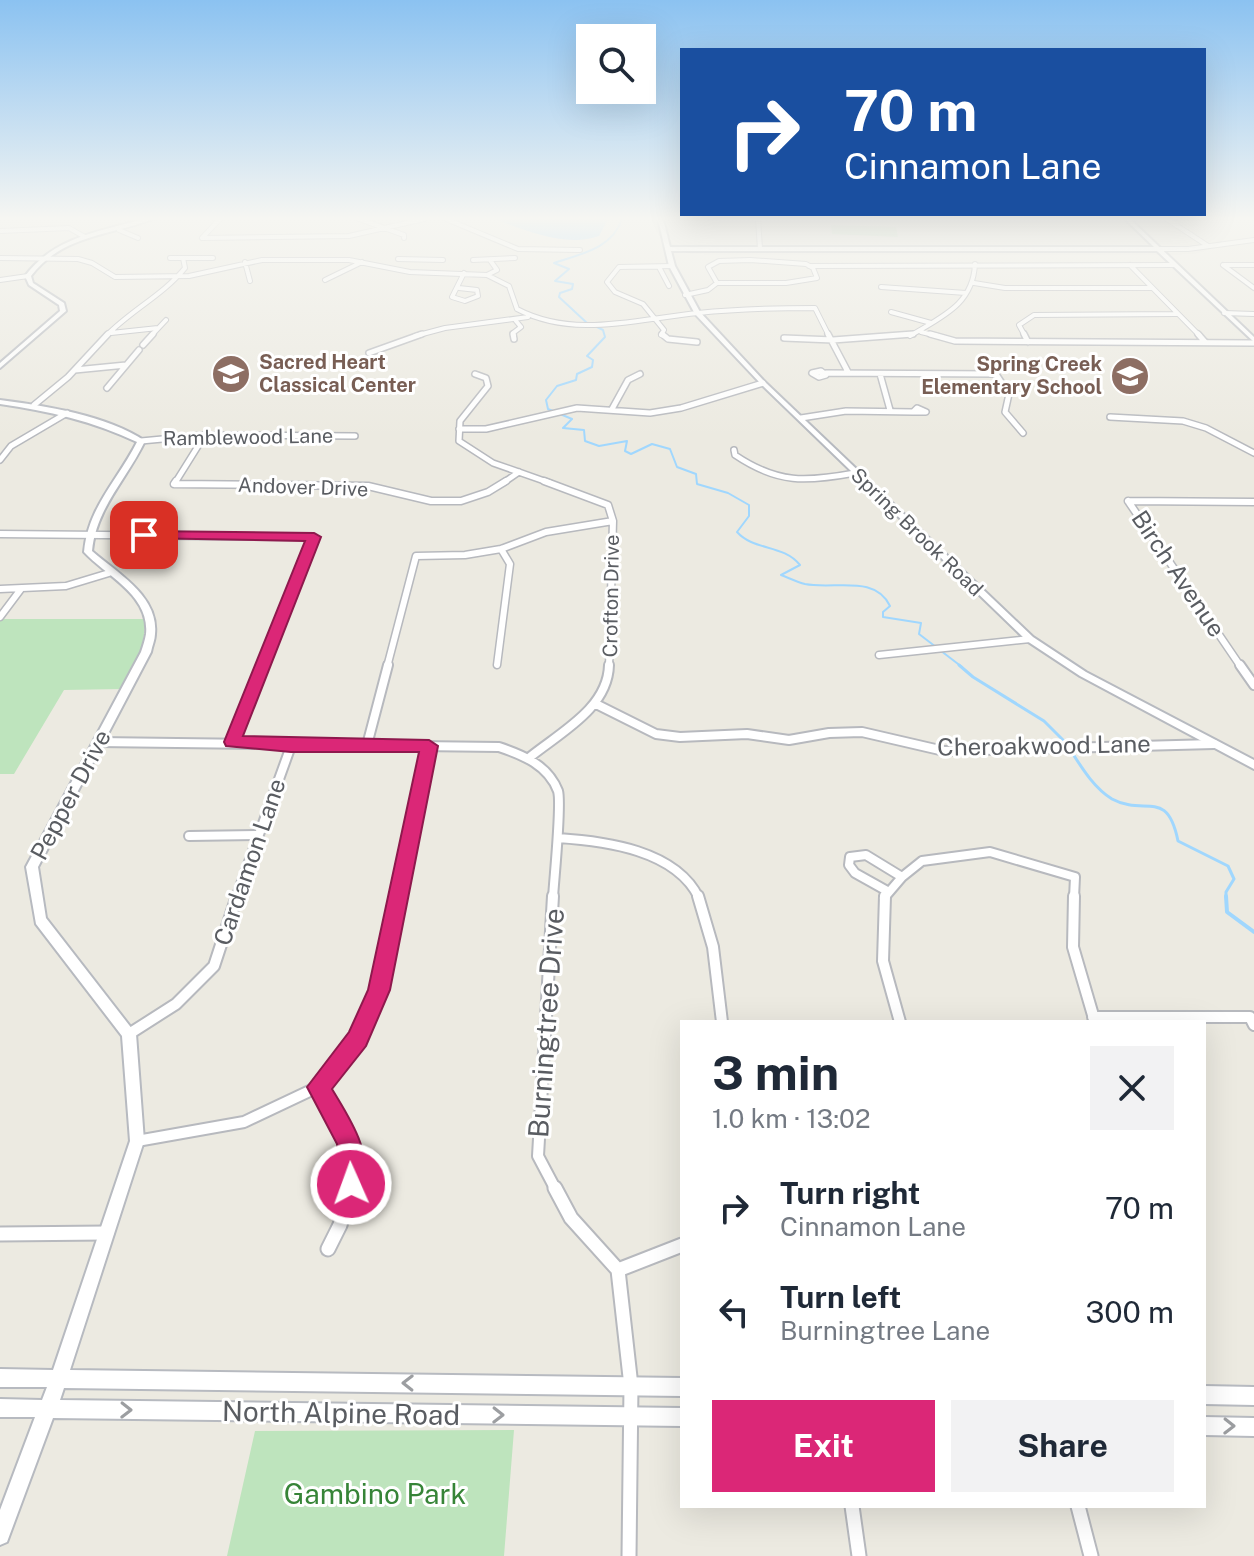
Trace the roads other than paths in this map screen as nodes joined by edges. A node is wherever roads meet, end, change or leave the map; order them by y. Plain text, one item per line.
1 (43, 292) edge
2 (164, 292) edge
3 (456, 292) edge
4 (477, 292) edge
5 (515, 292) edge
6 (614, 292) edge
7 (683, 292) edge
8 (701, 292) edge
9 (955, 292) edge
10 (1154, 292) edge
11 (1202, 292) edge
12 (966, 293) joint
13 (685, 295) junction
14 (891, 312) dead end
15 (697, 313) junction
16 (1224, 313) junction
17 (1176, 314) junction
18 (1254, 314) edge
19 (528, 317) junction
20 (651, 318) junction
21 (166, 320) dead end
22 (516, 321) junction
23 (931, 323) junction
24 (158, 328) junction
25 (921, 332) junction
26 (111, 333) junction
27 (784, 338) dead end
28 (514, 339) dead end
29 (833, 340) junction
30 (1254, 341) edge
31 (697, 342) dead end
32 (1028, 342) junction
33 (1206, 343) junction
34 (369, 353) dead end
35 (126, 365) junction
36 (0, 366) edge
37 (75, 370) junction
38 (848, 372) junction
39 (826, 373) dead end
40 (475, 374) dead end
41 (640, 374) dead end
42 (880, 374) junction
43 (763, 383) junction
44 (107, 388) dead end
45 (0, 402) edge
46 (34, 405) junction
47 (612, 409) junction
48 (890, 410) junction
49 (913, 412) dead end
50 (67, 413) junction
51 (1110, 417) dead end
52 (801, 418) junction
53 (459, 429) junction
54 (1023, 433) dead end
55 (205, 435) junction
56 (355, 436) dead end
57 (141, 441) junction
58 (734, 450) dead end
59 (1254, 453) edge
60 (0, 460) edge
61 (519, 472) junction
62 (855, 473) junction
63 (1254, 502) edge
64 (613, 521) junction
65 (0, 534) edge
66 (87, 535) junction
67 (501, 549) junction
68 (109, 573) junction
69 (0, 589) edge
70 (21, 589) junction
71 (0, 617) edge
72 (1030, 639) junction
73 (879, 655) dead end
74 (497, 665) dead end
75 (1254, 685) edge
76 (596, 704) junction
77 (98, 742) junction
78 (232, 742) junction
79 (1214, 744) junction
80 (367, 745) junction
81 (291, 746) junction
82 (429, 746) junction
83 (530, 757) junction
84 (1254, 765) edge
85 (257, 835) junction
86 (189, 836) dead end
87 (558, 838) junction
88 (902, 877) junction
89 (886, 896) junction
90 (722, 1020) edge
91 (899, 1020) edge
92 (1094, 1020) edge
93 (1206, 1021) edge
94 (1252, 1021) edge
95 (129, 1034) junction
96 (318, 1087) junction
97 (137, 1141) junction
98 (108, 1233) junction
99 (0, 1234) edge
100 (680, 1246) edge
101 (328, 1249) dead end
102 (618, 1270) junction
103 (0, 1378) edge
104 (59, 1378) junction
105 (631, 1386) junction
106 (680, 1387) edge
107 (1206, 1395) edge
108 (1254, 1396) edge
109 (0, 1408) edge
110 (48, 1409) junction
111 (629, 1417) junction
112 (680, 1417) edge
113 (1206, 1426) edge
114 (1254, 1427) edge
115 (852, 1508) edge
116 (1079, 1508) edge
117 (0, 1535) edge
118 (629, 1556) edge
119 (859, 1556) edge
120 (1091, 1556) edge

1 - 36 street
2 - 26 street
3 - 4 street
5 - 19 street
6 - 20 street
7 - 13 street, Spring Brook Road
8 - 13 street
9 - 12 street
10 - 17 street
11 - 16 street
12 - 23 street
13 - 15 street, Spring Brook Road
14 - 23 street
15 - 20 street
15 - 29 street
15 - 43 street, Spring Brook Road
16 - 18 street
16 - 30 street
17 - 32 street
17 - 33 street
19 - 20 street
19 - 22 street
20 - 31 street
21 - 24 street
22 - 28 street
22 - 34 street
23 - 25 street
24 - 26 street
24 - 35 street
25 - 29 street
25 - 32 street
26 - 37 street
27 - 29 street
29 - 38 street
30 - 33 street
32 - 33 street
35 - 37 street
35 - 44 street
37 - 46 street
38 - 39 street
38 - 42 street
40 - 53 street
41 - 47 street
42 - 48 street
42 - 54 street
43 - 47 street
43 - 52 street, Spring Brook Road
45 - 46 street
46 - 50 street
47 - 53 street
48 - 49 street
48 - 52 street
50 - 57 street
50 - 60 street
51 - 59 street
52 - 62 street, Spring Brook Road
53 - 61 street, Crofton Drive
55 - 56 street, Ramblewood Lane
55 - 57 street, Ramblewood Lane
55 - 61 street, Andover Drive
57 - 66 street
58 - 62 street
61 - 64 street, Crofton Drive
62 - 72 street, Spring Brook Road
63 - 75 street, Birch Avenue
64 - 67 street
64 - 76 street, Crofton Drive
65 - 66 street
66 - 68 street, Pepper Drive
66 - 78 street
67 - 74 street
67 - 80 street
68 - 70 street
68 - 77 street, Pepper Drive
69 - 70 street
70 - 71 street
72 - 73 street
72 - 79 street, Spring Brook Road
76 - 79 street, Cheroakwood Lane
76 - 83 street
77 - 78 street
77 - 95 street, Pepper Drive
78 - 81 street
79 - 84 street, Spring Brook Road
80 - 81 street
80 - 82 street
81 - 85 street, Cardamon Lane
82 - 83 street
82 - 96 street
83 - 87 street, Burningtree Drive
85 - 86 street
85 - 95 street, Cardamon Lane
87 - 90 street
87 - 102 street, Burningtree Drive
88 - 89 street
88 - 89 street
88 - 92 street
89 - 91 street
93 - 94 street
95 - 97 street
96 - 97 street
96 - 101 street
97 - 98 street
98 - 99 street
98 - 104 street
100 - 102 street
102 - 105 street
103 - 104 street, North Alpine Road
105 -> 104 street, North Alpine Road
104 - 110 street
105 - 106 street, North Alpine Road
105 - 111 street
107 - 108 street
109 - 110 street, North Alpine Road
110 -> 111 street, North Alpine Road
110 - 117 street
111 - 112 street, North Alpine Road
111 - 118 street
113 -> 114 street
115 - 119 street
116 - 120 street

